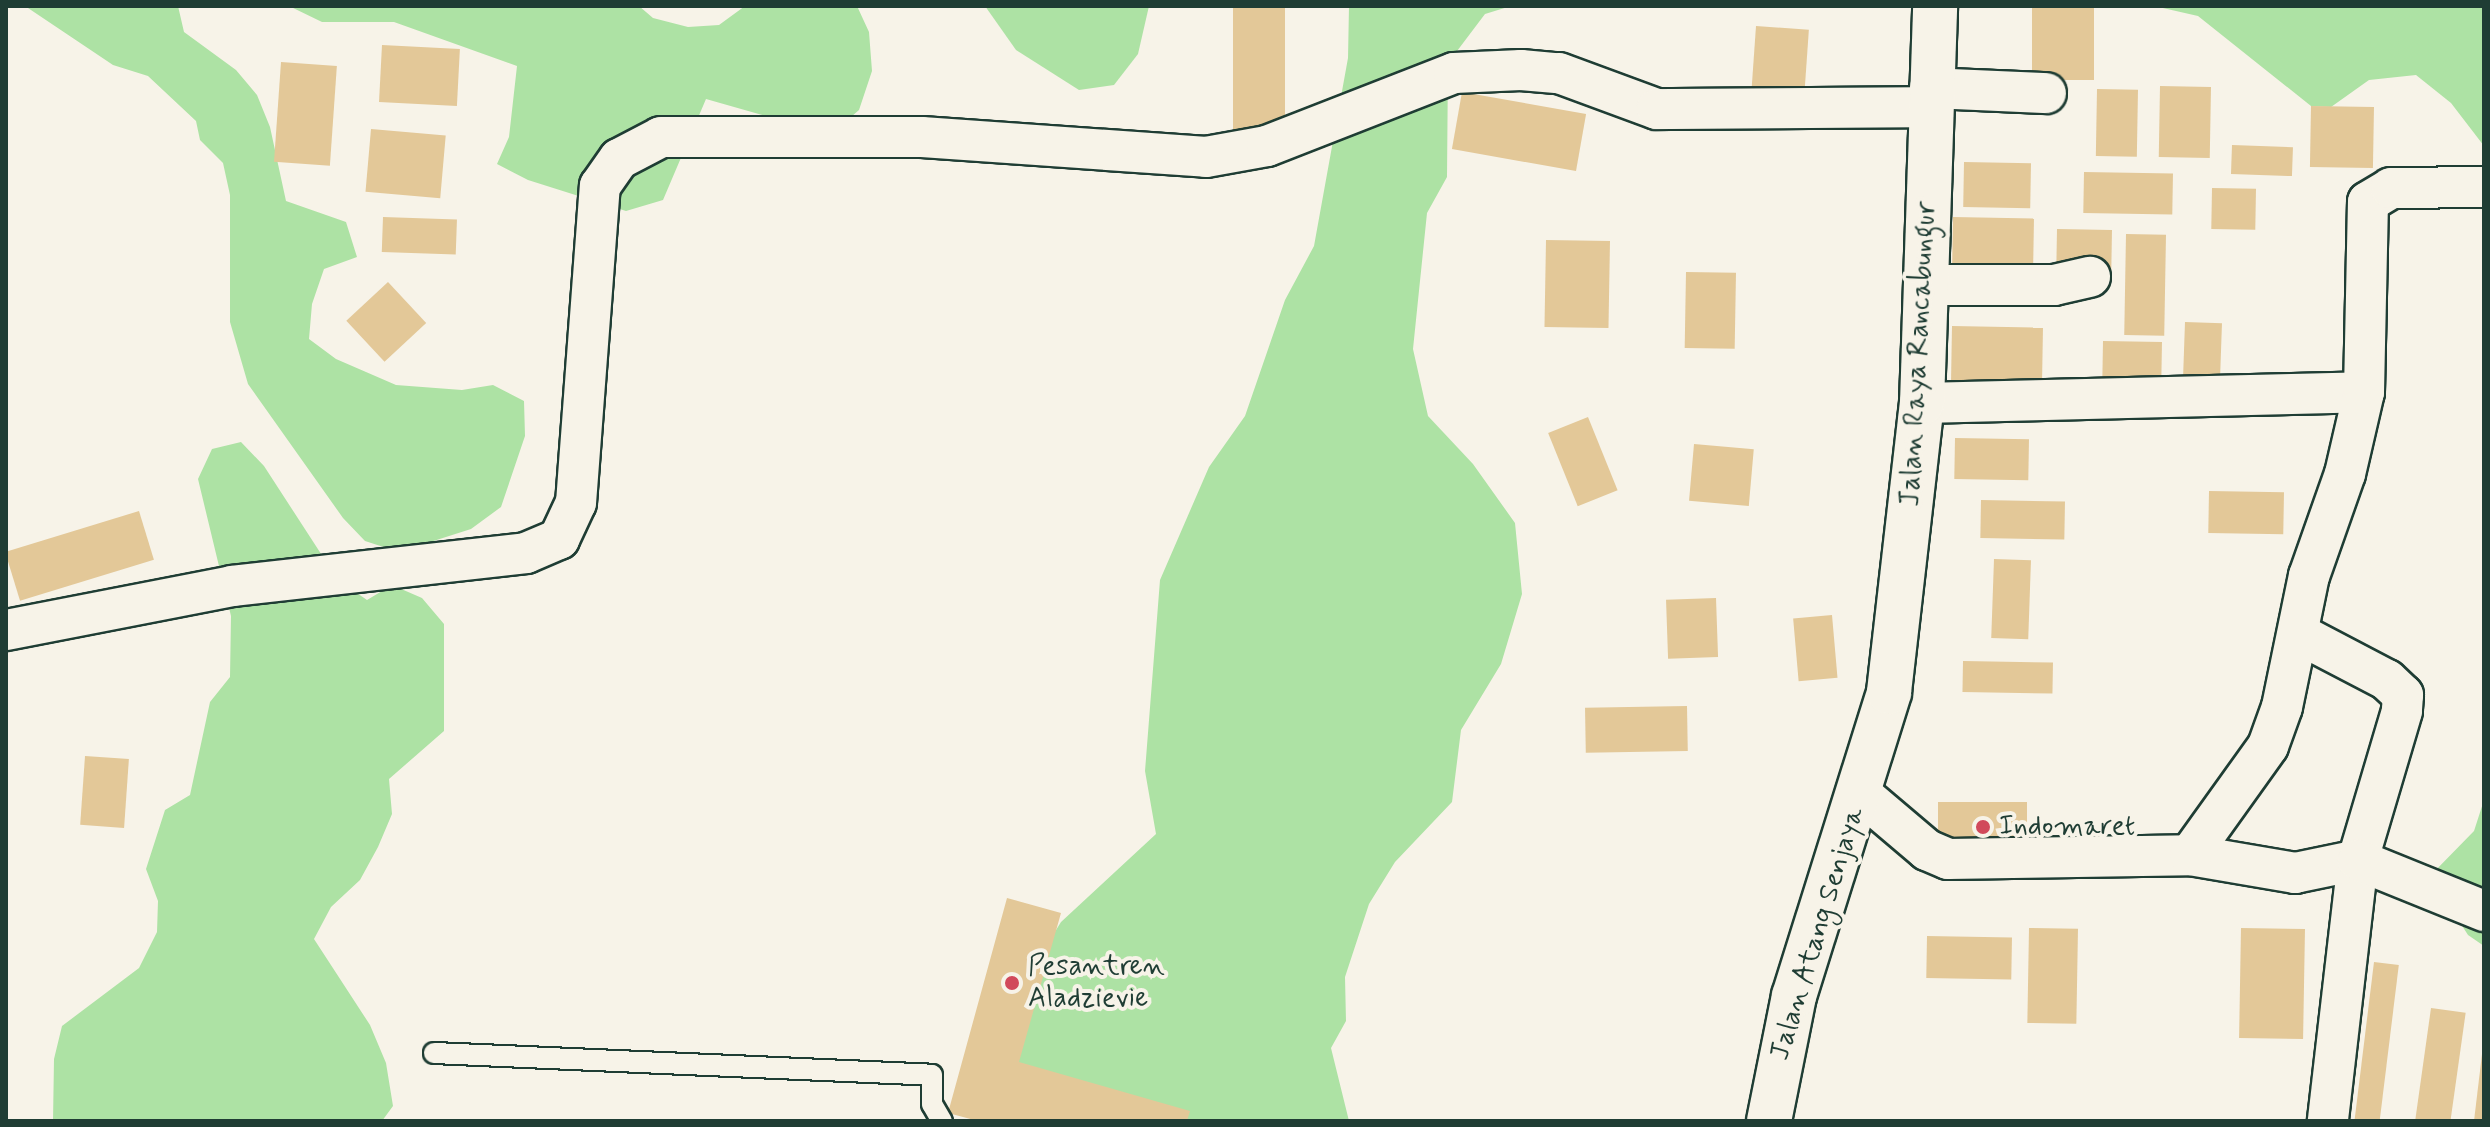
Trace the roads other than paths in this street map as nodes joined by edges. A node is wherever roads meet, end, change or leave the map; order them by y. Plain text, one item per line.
1 (1935, 6) edge
2 (2046, 93) dead end
3 (1929, 98) junction
4 (2484, 187) edge
5 (2090, 277) dead end
6 (1924, 285) junction
7 (2364, 392) junction
8 (1922, 403) junction
9 (6, 630) edge
10 (2299, 634) junction
11 (1861, 794) junction
12 (2190, 855) junction
13 (2358, 860) junction
14 (2484, 911) edge
15 (434, 1053) dead end
16 (942, 1121) edge
17 (1769, 1121) edge
18 (2328, 1121) edge

1 - 3 main road, Jalan Raya Rancabungur
2 - 3 street
3 - 6 main road, Jalan Raya Rancabungur
3 - 9 street
4 - 7 street
5 - 6 street
6 - 8 main road, Jalan Raya Rancabungur
7 - 8 street
7 - 10 street
8 - 11 main road, Jalan Raya Rancabungur
10 - 12 street
10 - 13 street
11 - 12 street
11 - 17 main road, Jalan Atang Senjaya
12 - 13 street
13 - 14 street
13 - 18 street
15 - 16 lane

